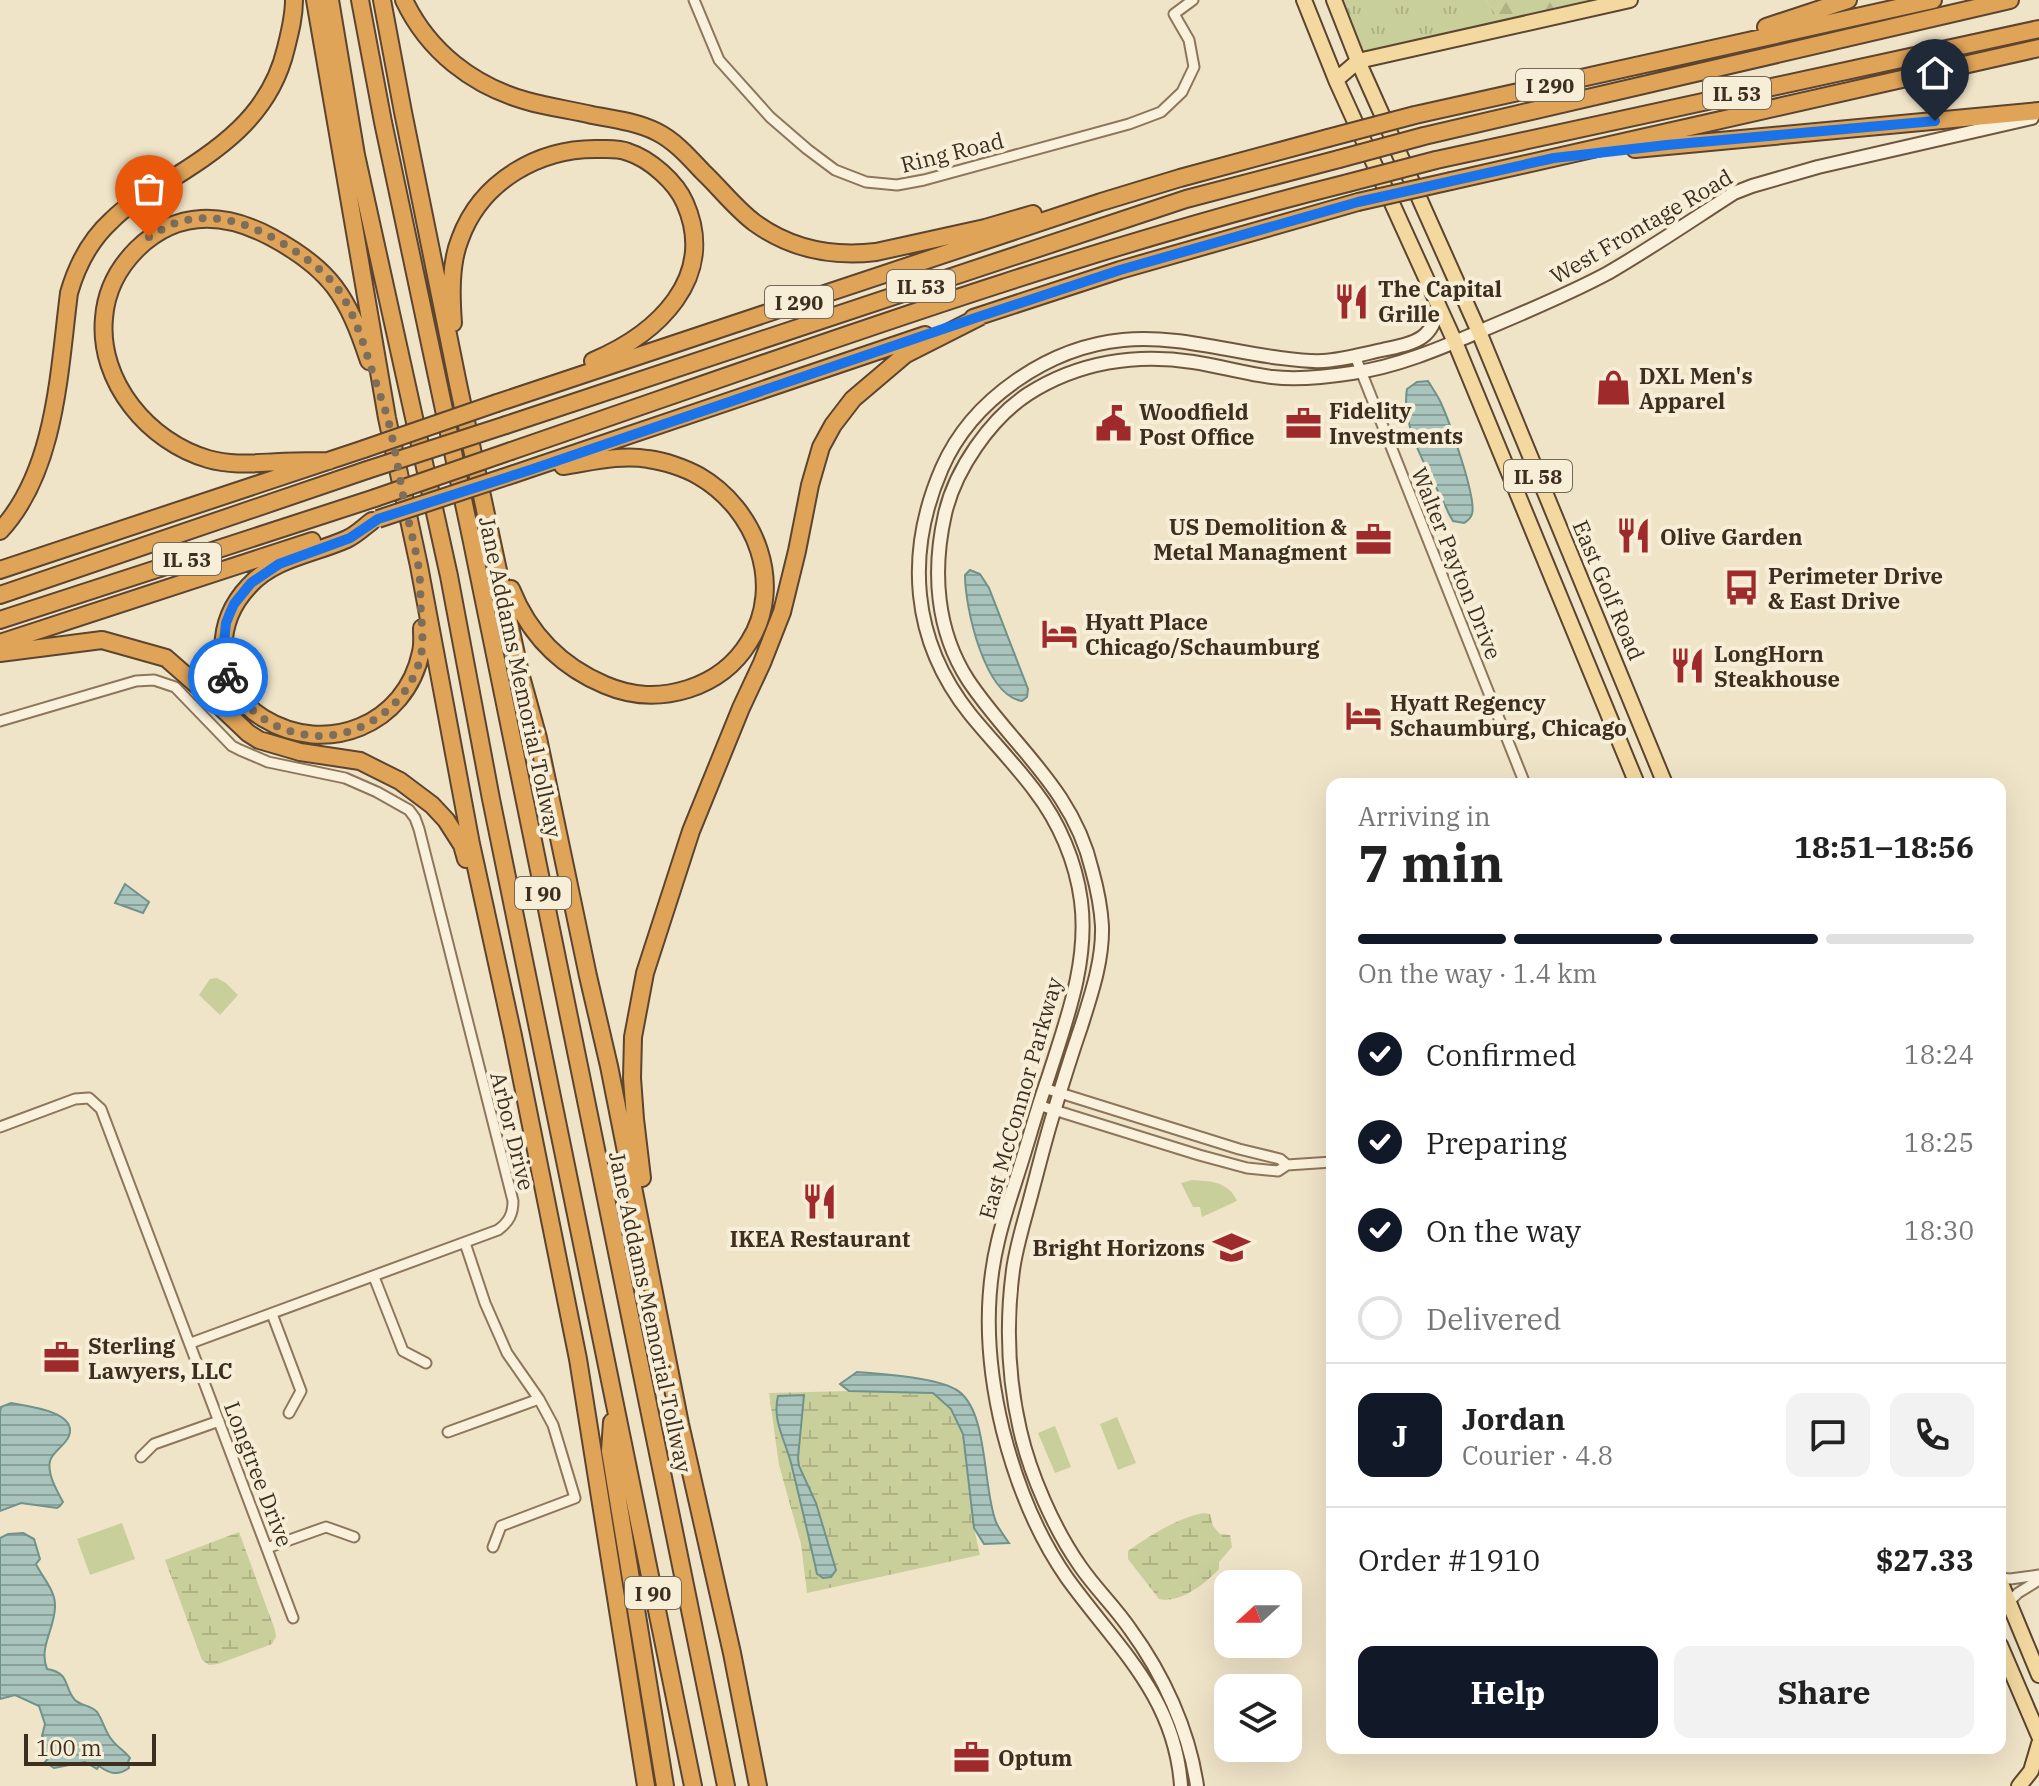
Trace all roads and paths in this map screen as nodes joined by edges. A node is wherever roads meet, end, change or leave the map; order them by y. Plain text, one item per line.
1 (294, 0) edge
2 (315, 0) edge
3 (330, 0) edge
4 (360, 0) edge
5 (382, 0) edge
6 (404, 0) edge
7 (694, 0) edge
8 (1193, 0) edge
9 (1304, 0) edge
10 (1334, 0) edge
11 (1630, 0) edge
12 (1848, 0) edge
13 (1933, 0) edge
14 (2010, 0) edge
15 (2039, 29) edge
16 (2039, 48) edge
17 (1685, 54) junction
18 (1358, 61) junction
19 (1336, 80) junction
20 (2039, 113) edge
21 (1554, 158) junction
22 (1101, 202) junction
23 (1438, 305) junction
24 (981, 316) junction
25 (1479, 332) junction
26 (1455, 342) junction
27 (1355, 356) junction
28 (1362, 372) junction
29 (458, 384) junction
30 (524, 394) junction
31 (387, 418) junction
32 (329, 461) junction
33 (522, 472) junction
34 (375, 520) junction
35 (0, 531) edge
36 (496, 553) junction
37 (419, 566) junction
38 (0, 570) edge
39 (0, 595) edge
40 (0, 620) edge
41 (0, 643) edge
42 (0, 653) edge
43 (0, 721) edge
44 (1523, 778) edge
45 (1635, 778) edge
46 (1663, 778) edge
47 (513, 1036) junction
48 (1044, 1088) junction
49 (1059, 1093) junction
50 (1038, 1105) junction
51 (1054, 1111) junction
52 (0, 1127) edge
53 (1326, 1162) edge
54 (1287, 1165) junction
55 (465, 1243) junction
56 (374, 1277) junction
57 (272, 1314) junction
58 (191, 1343) junction
59 (426, 1363) dead end
60 (539, 1399) junction
61 (614, 1400) junction
62 (289, 1413) dead end
63 (219, 1421) junction
64 (680, 1424) junction
65 (448, 1432) dead end
66 (141, 1457) dead end
67 (354, 1537) dead end
68 (493, 1547) dead end
69 (267, 1548) junction
70 (2039, 1578) edge
71 (2006, 1579) edge
72 (2006, 1595) edge
73 (2009, 1602) junction
74 (293, 1618) dead end
75 (2006, 1659) edge
76 (2039, 1675) edge
77 (2039, 1736) edge
78 (2039, 1744) edge
79 (646, 1786) edge
80 (665, 1786) edge
81 (693, 1786) edge
82 (726, 1786) edge
83 (758, 1786) edge
84 (1181, 1786) edge
85 (1197, 1786) edge
86 (2019, 1786) edge

1 - 35 highway
2 - 31 highway
3 - 61 highway, I 90
4 - 82 highway, Jane Addams Memorial Tollway / I 90
5 - 29 highway
6 - 22 highway
7 - 8 street, Ring Road
9 - 19 main road, IL 58
10 - 18 main road, IL 58
11 - 18 main road
12 - 17 highway
13 - 17 highway, I 290
14 - 39 highway, IL 53, bridge
15 - 40 highway, IL 53, bridge
16 - 21 highway
17 - 22 highway, I 290, bridge
18 - 19 main road
18 - 25 main road, East Golf Road / IL 58
19 - 23 main road, IL 58
20 - 21 highway
20 - 25 street, West Frontage Road
21 - 24 highway, bridge
22 - 30 highway, I 290
23 - 26 main road, IL 58
23 - 27 street, East McConnor Parkway
24 - 33 highway
24 - 64 highway
25 - 26 street, West Frontage Road
25 - 46 main road, East Golf Road / IL 58
26 - 28 street, East McConnor Parkway
26 - 45 main road, IL 58
27 - 28 street, Walter Payton Drive
27 - 48 street, East McConnor Parkway
28 - 44 street, Walter Payton Drive
28 - 49 street, East McConnor Parkway
29 - 30 highway
29 - 36 highway
30 - 32 highway, I 290, bridge
31 - 32 highway
31 - 37 highway
32 - 38 highway, IL 53
33 - 34 highway, bridge
33 - 36 highway
34 - 37 highway
34 - 41 highway, IL 53
36 - 64 highway
37 - 47 highway
42 - 47 highway
43 - 55 street, Arbor Drive
47 - 79 highway
48 - 49 street
48 - 50 street, East McConnor Parkway
49 - 51 street, East McConnor Parkway
49 - 54 street
50 - 51 street
50 - 84 street, East McConnor Parkway
51 - 54 street
51 - 85 street, East McConnor Parkway
52 - 58 street
53 - 54 street
55 - 56 street, Arbor Drive
55 - 60 street
56 - 57 street, Arbor Drive
56 - 59 street
57 - 58 street, Arbor Drive
57 - 62 street
58 - 63 street, Longtree Drive
60 - 65 street
60 - 68 street
61 - 80 highway
61 - 81 highway, I 90
63 - 66 street
63 - 69 street, Longtree Drive
64 - 83 highway
67 - 69 street
69 - 74 street, Longtree Drive
70 - 71 street
70 - 73 street
72 - 73 main road
73 - 76 main road
75 - 77 main road
78 - 86 main road

